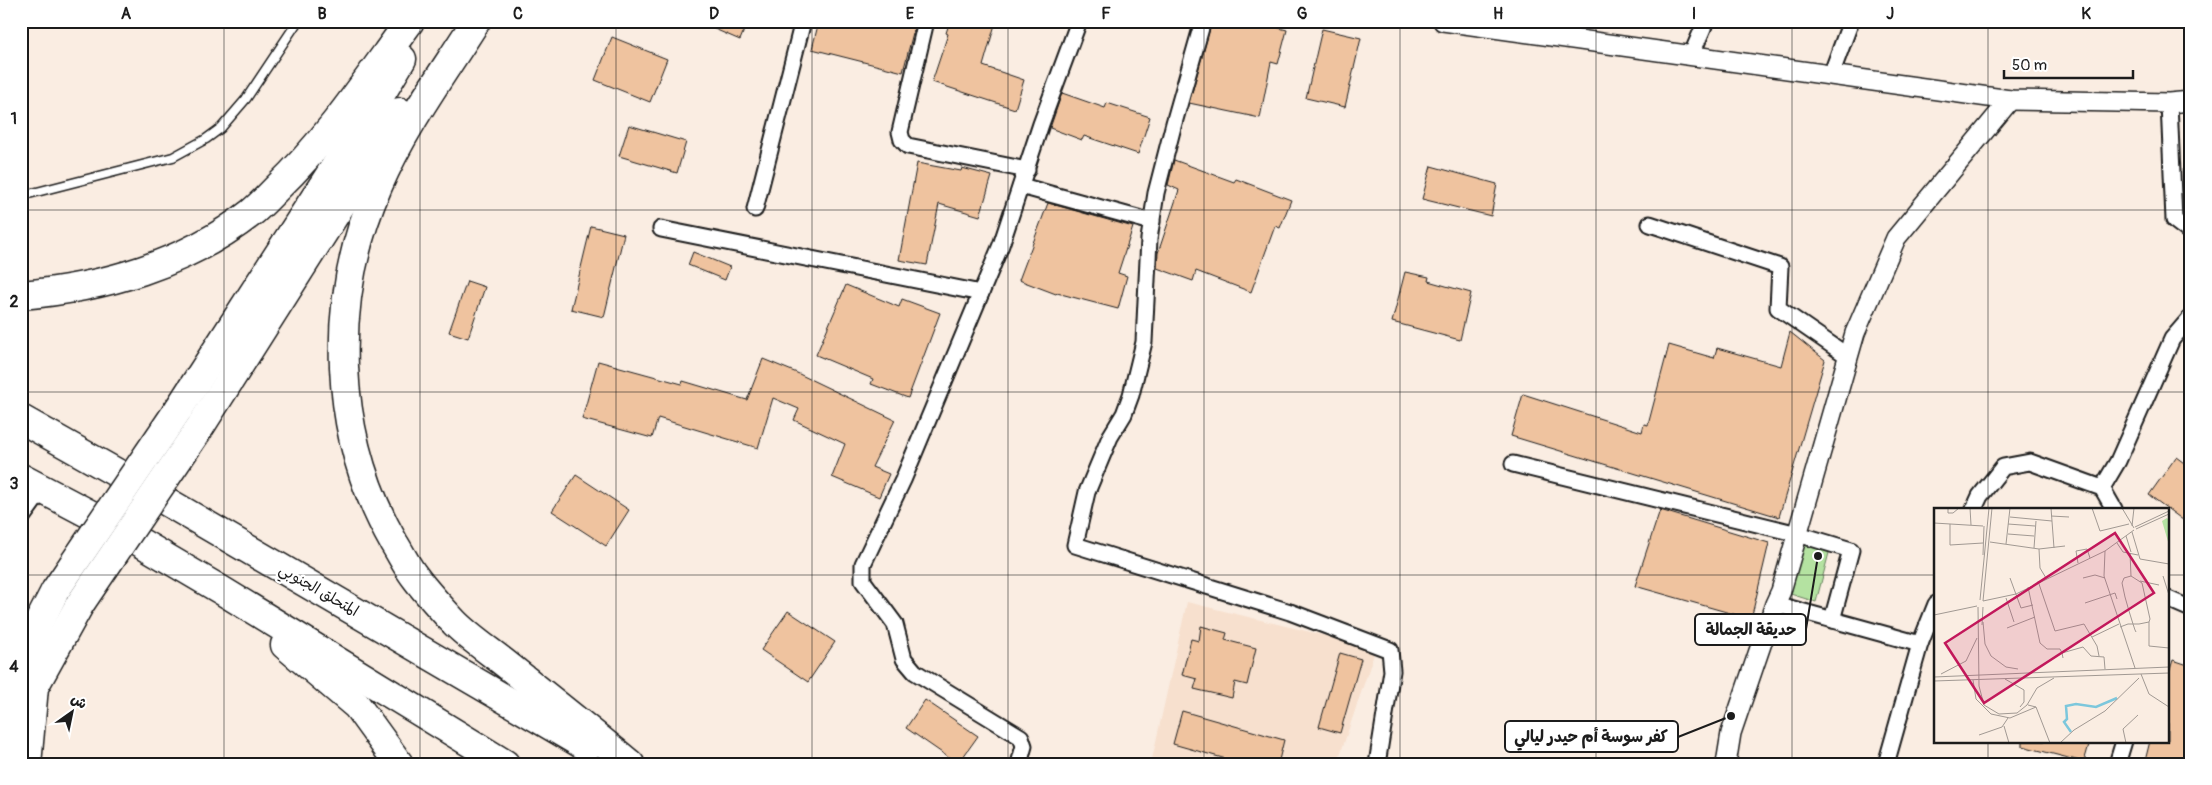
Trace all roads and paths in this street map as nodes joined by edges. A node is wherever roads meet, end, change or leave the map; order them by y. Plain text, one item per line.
1 (298, 21) edge
2 (410, 21) edge
3 (424, 21) edge
4 (467, 21) edge
5 (476, 21) edge
6 (803, 21) edge
7 (926, 21) edge
8 (1079, 21) edge
9 (1203, 21) edge
10 (1443, 21) edge
11 (1706, 21) edge
12 (1851, 21) edge
13 (1691, 56) junction
14 (1831, 76) junction
15 (2010, 100) junction
16 (2191, 101) edge
17 (2169, 103) junction
18 (1027, 170) junction
19 (1021, 186) junction
20 (21, 196) edge
21 (755, 208) dead end
22 (1152, 222) junction
23 (1650, 224) dead end
24 (661, 229) dead end
25 (2191, 233) edge
26 (981, 293) junction
27 (21, 295) edge
28 (2191, 317) edge
29 (1849, 357) junction
30 (21, 419) edge
31 (1513, 464) dead end
32 (32, 484) edge
33 (2102, 488) junction
34 (1974, 508) edge
35 (2113, 508) edge
36 (21, 519) edge
37 (1798, 534) junction
38 (221, 590) junction
39 (2170, 600) edge
40 (1775, 604) junction
41 (1934, 609) edge
42 (2191, 609) edge
43 (1832, 620) junction
44 (1920, 644) junction
45 (21, 657) edge
46 (2124, 742) edge
47 (27, 764) edge
48 (398, 764) edge
49 (505, 764) edge
50 (616, 764) edge
51 (630, 764) edge
52 (1019, 764) edge
53 (1377, 764) edge
54 (1726, 764) edge
55 (1886, 764) edge
56 (2117, 764) edge

1 - 20 lane
2 - 27 highway
3 - 45 highway, bridge
4 - 47 highway, bridge
5 - 51 highway
6 - 21 street
7 - 18 street
8 - 18 street
9 - 22 street
10 - 13 street
11 - 13 street
12 - 14 street
13 - 14 street
14 - 15 street
15 - 17 street
15 - 29 street
16 - 17 street
17 - 25 street
18 - 19 street
19 - 22 street
19 - 26 street
22 - 53 street
23 - 29 street
24 - 26 street
26 - 52 street
28 - 33 street
29 - 37 street
30 - 50 highway, المتحلق الجنوبي
31 - 37 street
32 - 36 street
32 - 38 highway
33 - 34 street
33 - 35 street
37 - 40 street
37 - 43 street
38 - 48 highway
38 - 49 highway
39 - 42 street
40 - 43 street
40 - 54 street
41 - 44 street
43 - 44 street
44 - 55 street
46 - 56 street

